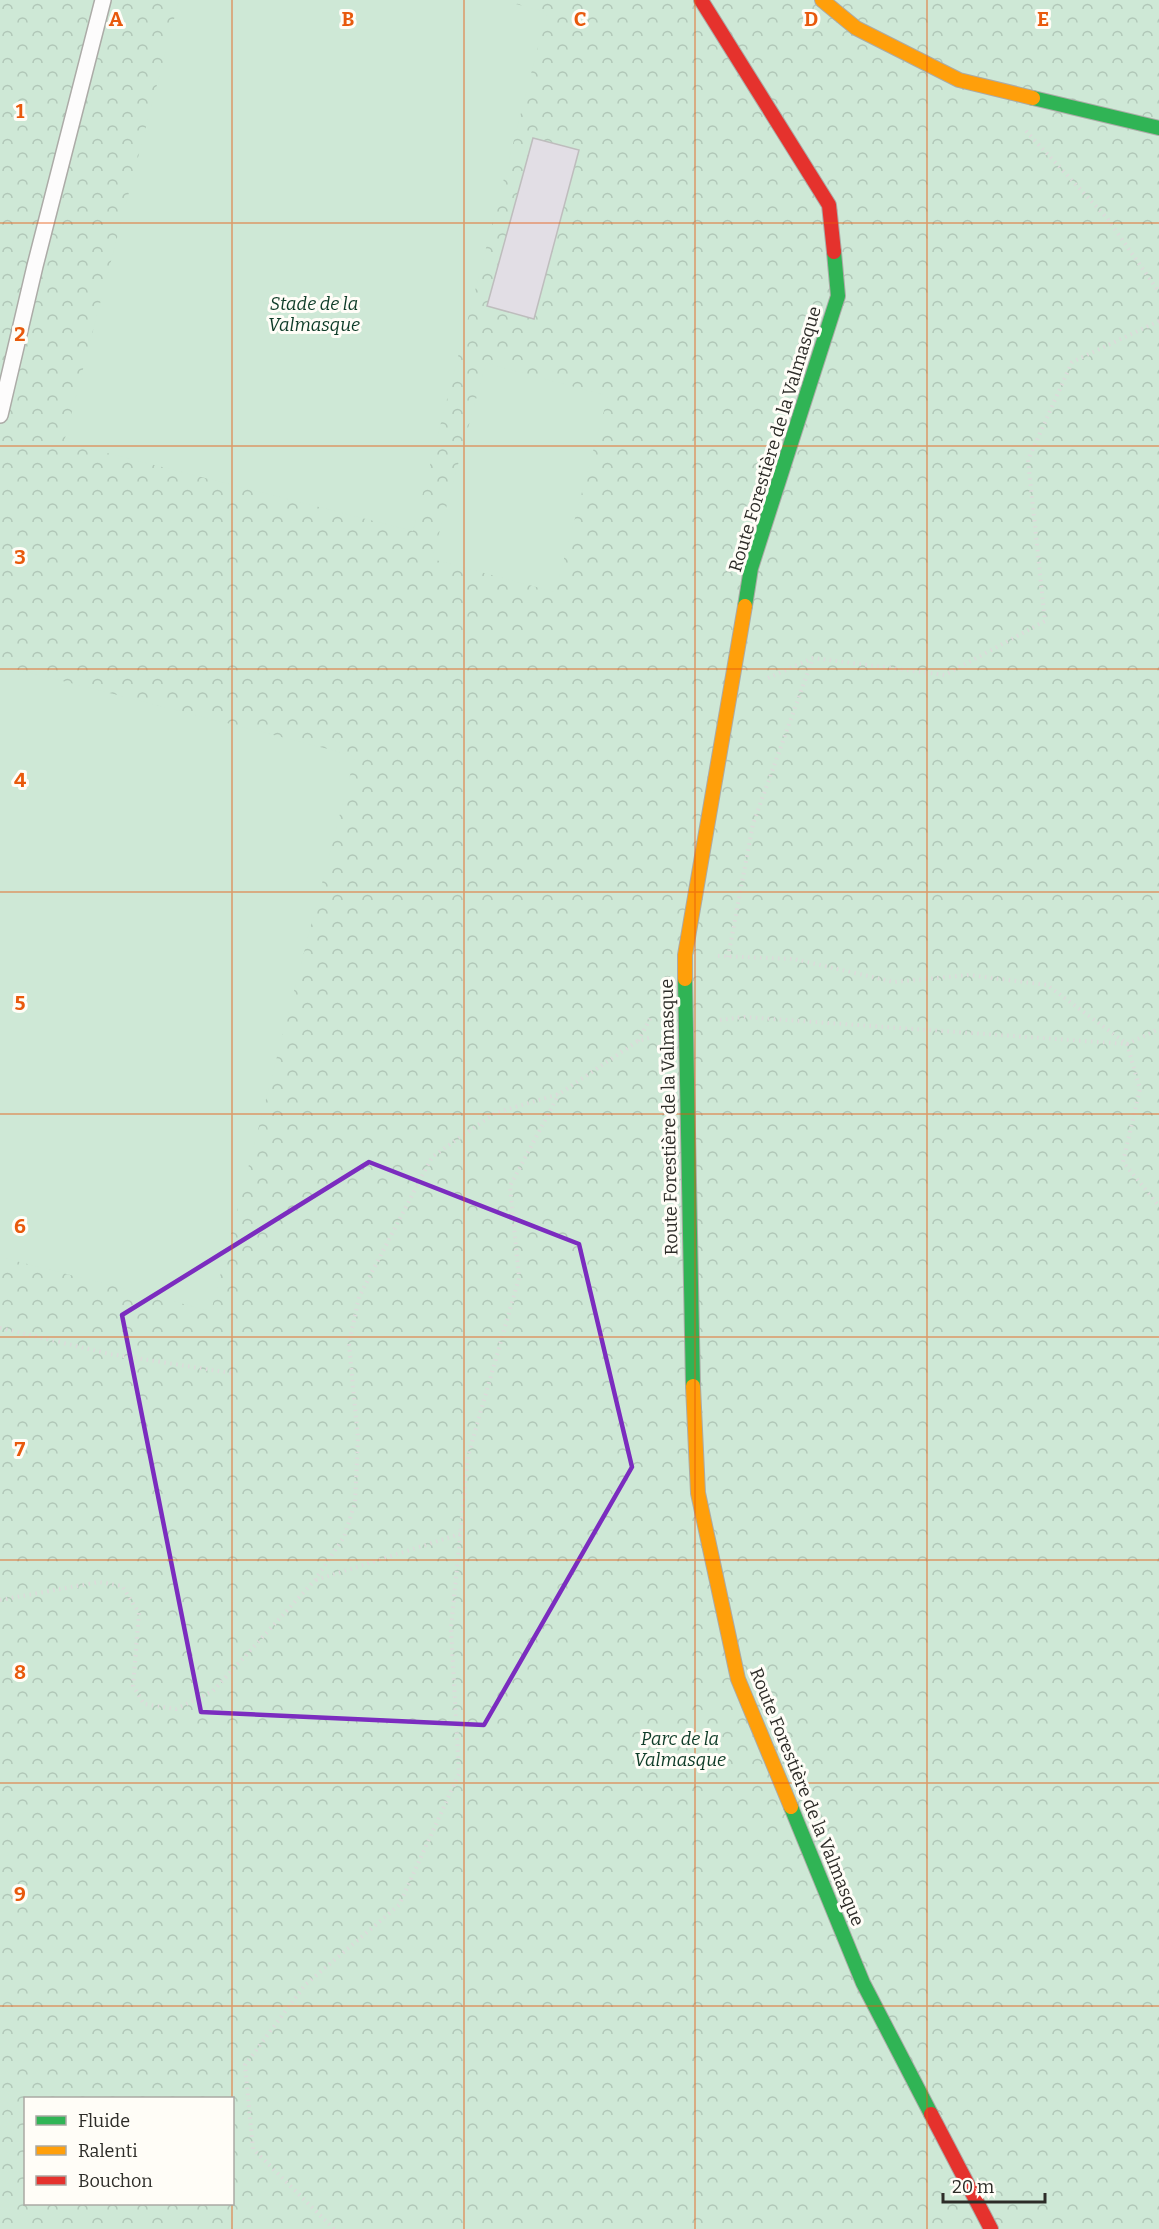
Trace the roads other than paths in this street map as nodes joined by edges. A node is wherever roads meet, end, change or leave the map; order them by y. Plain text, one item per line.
1 (103, 0) edge
2 (701, 0) edge
3 (822, 0) edge
4 (1159, 128) edge
5 (0, 415) edge
6 (991, 2229) edge

1 - 5 lane
2 - 6 street, Route Forestière de la Valmasque
3 - 4 street

